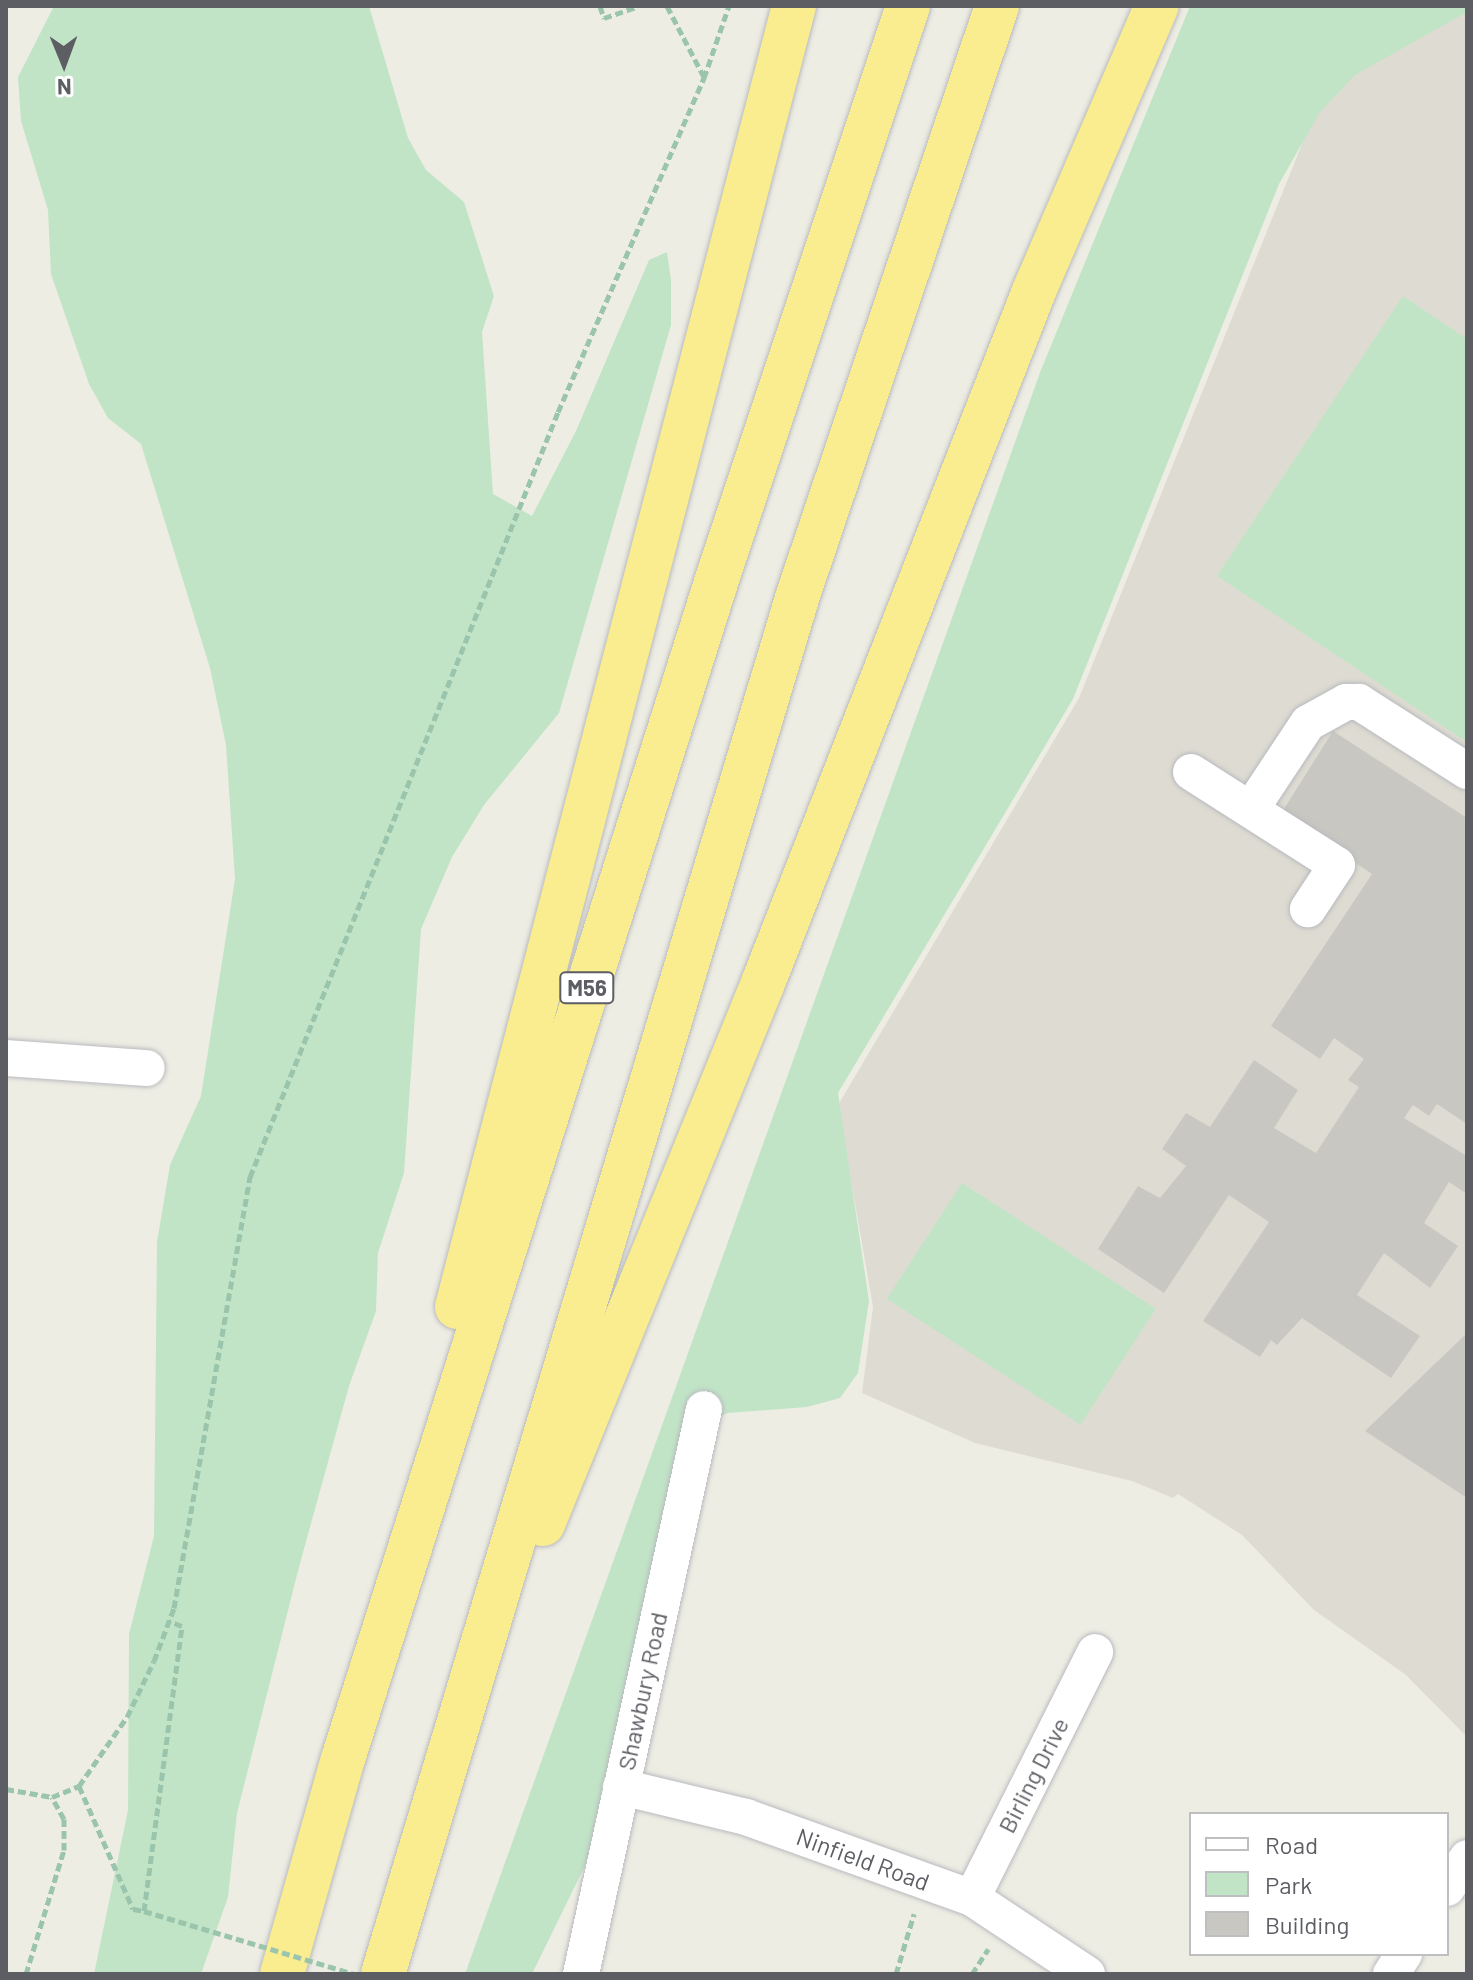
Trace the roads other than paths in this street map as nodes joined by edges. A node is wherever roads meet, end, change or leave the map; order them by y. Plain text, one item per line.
1 (794, 6) edge
2 (908, 6) edge
3 (997, 6) edge
4 (1157, 6) edge
5 (1467, 771) edge
6 (1191, 772) dead end
7 (1251, 809) junction
8 (1308, 909) dead end
9 (6, 1058) edge
10 (147, 1068) dead end
11 (704, 1409) dead end
12 (1095, 1652) dead end
13 (343, 1759) junction
14 (438, 1783) junction
15 (621, 1787) junction
16 (1467, 1858) edge
17 (1449, 1885) edge
18 (972, 1898) junction
19 (1403, 1956) edge
20 (282, 1974) edge
21 (383, 1974) edge
22 (581, 1974) edge
23 (1087, 1974) edge
24 (1391, 1974) edge

1 - 13 highway, M56
2 - 13 highway, M56
3 - 14 highway
4 - 14 highway
5 - 7 street
6 - 7 street
7 - 8 street
9 - 10 street
11 - 15 street, Shawbury Road
12 - 18 street, Birling Drive
13 - 20 highway, M56
14 - 21 highway
15 - 18 street, Ninfield Road
15 - 22 street, Shawbury Road
16 - 17 street
18 - 23 street, Ninfield Road
19 - 24 street

